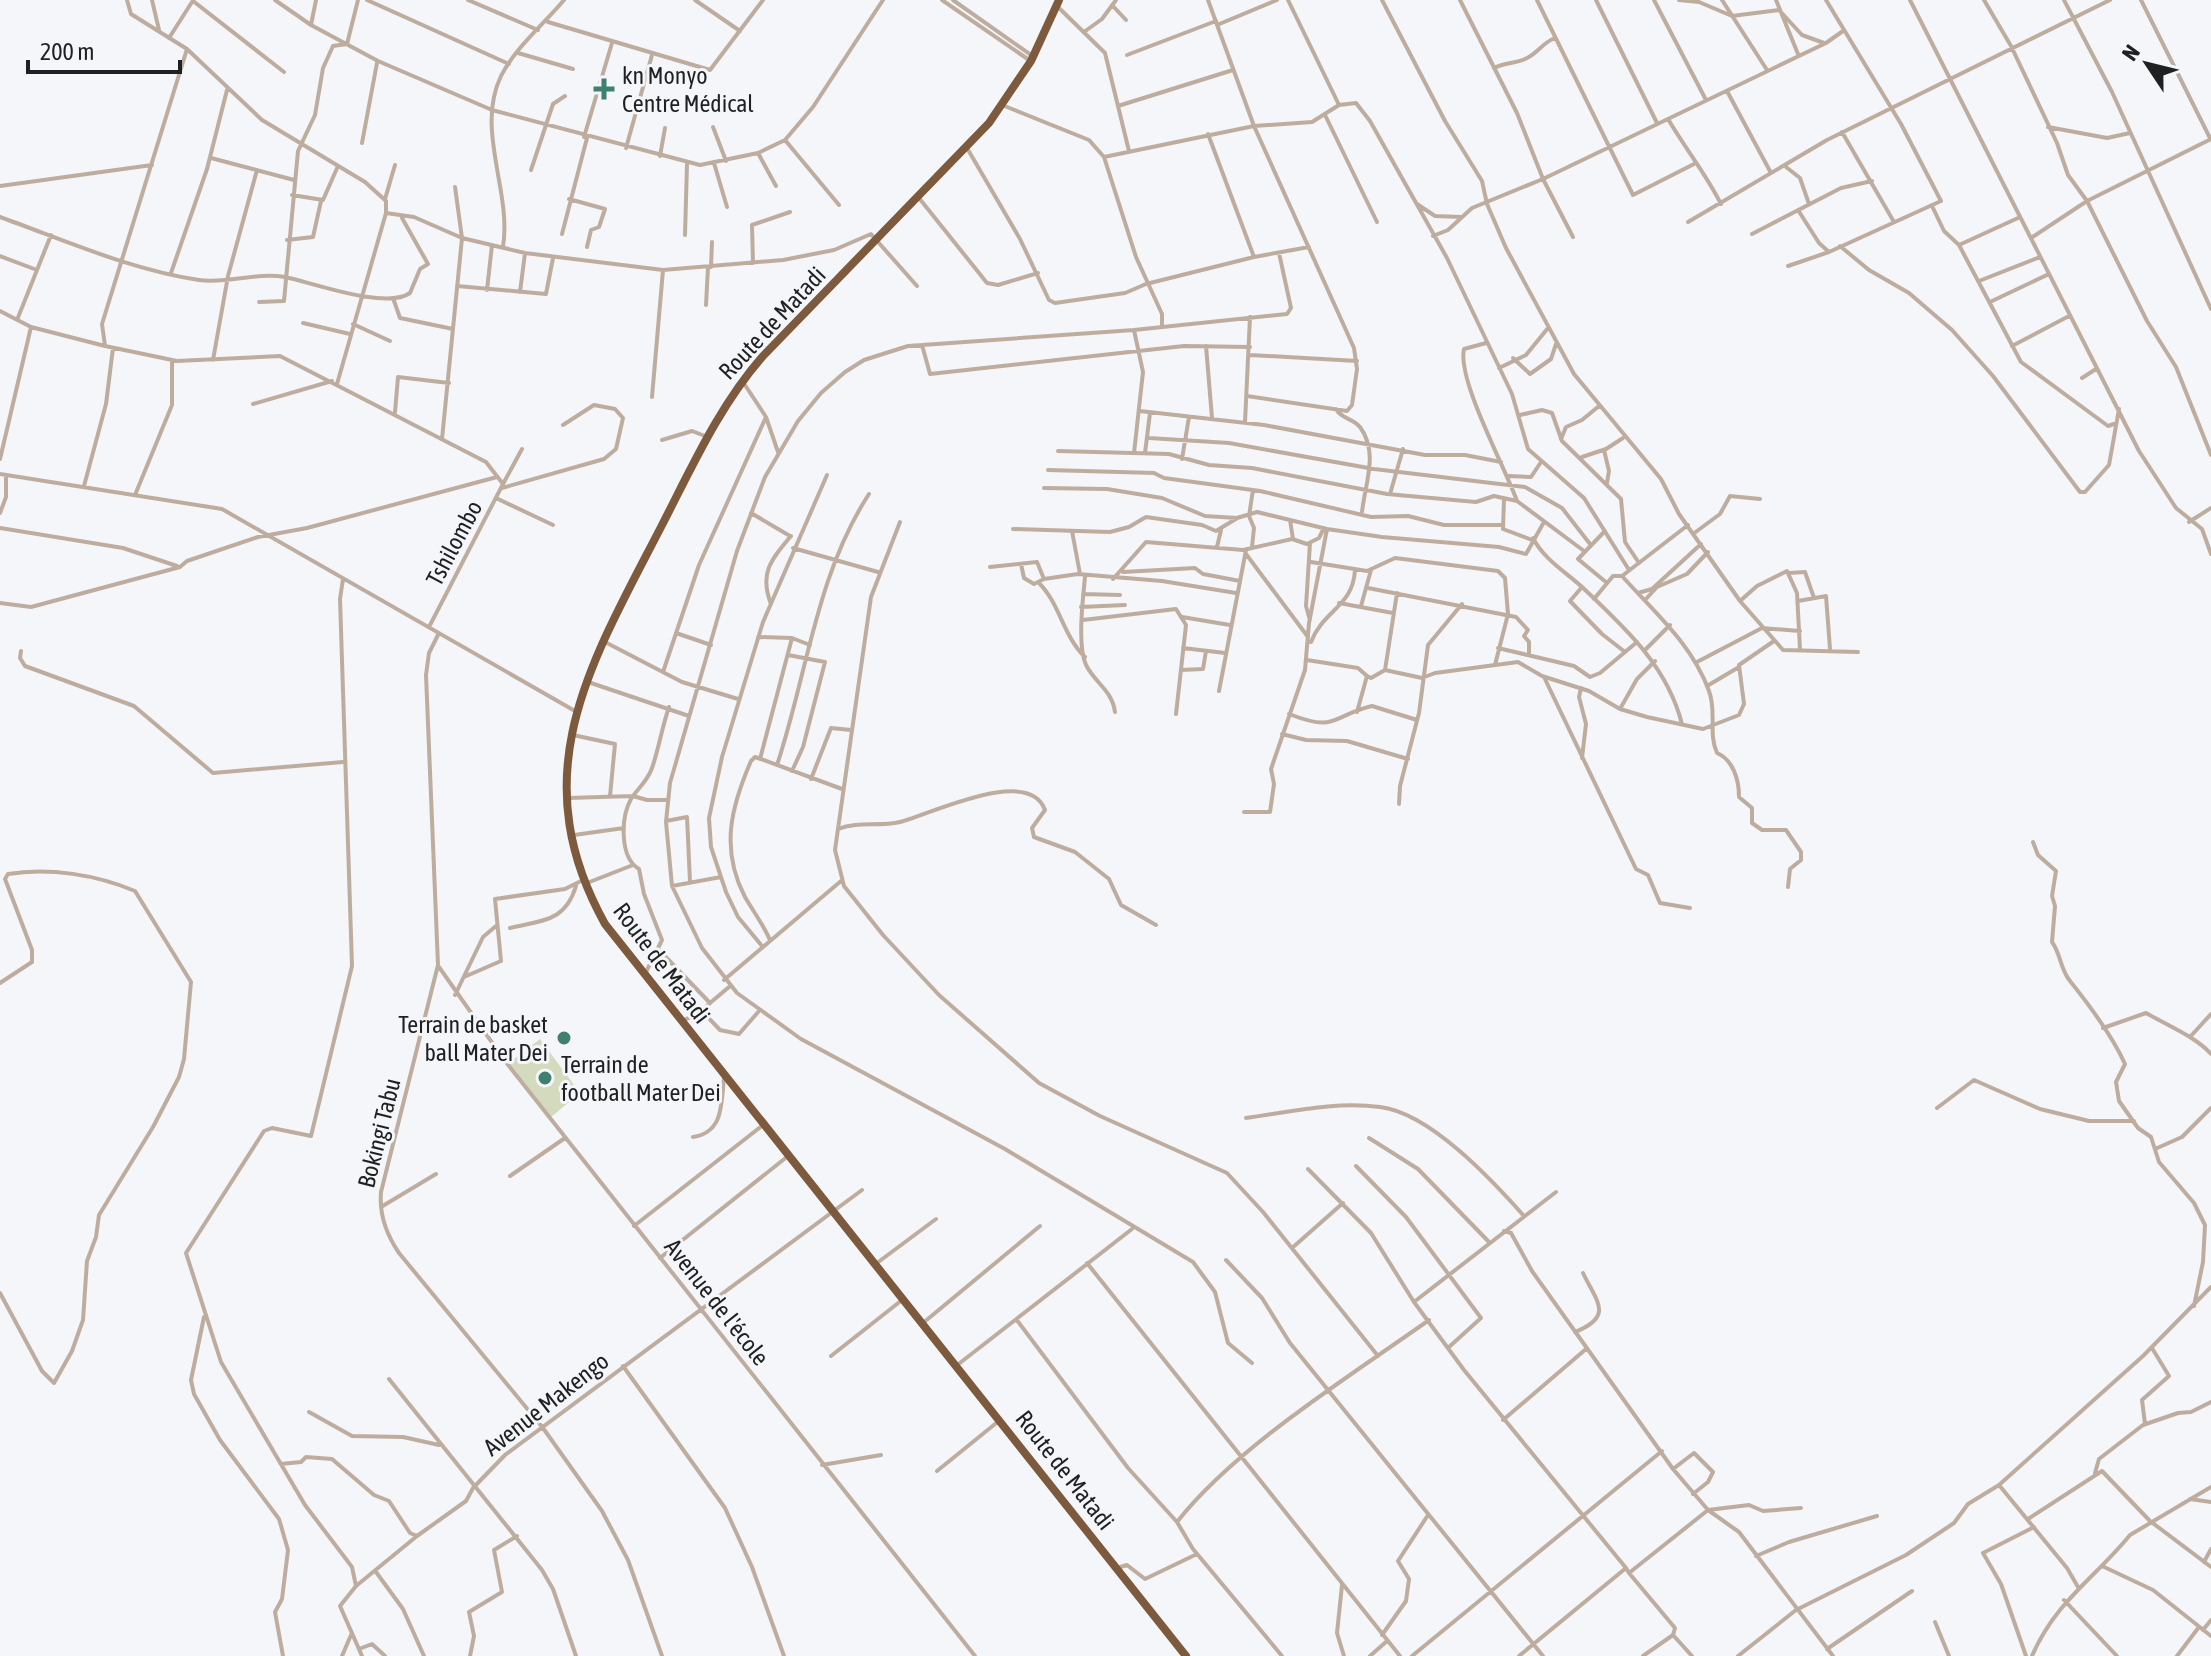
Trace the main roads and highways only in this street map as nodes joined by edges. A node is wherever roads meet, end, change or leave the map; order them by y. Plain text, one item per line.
1 (1058, 3) edge
2 (1186, 1656) edge

1 - 2 highway, Route de Matadi

